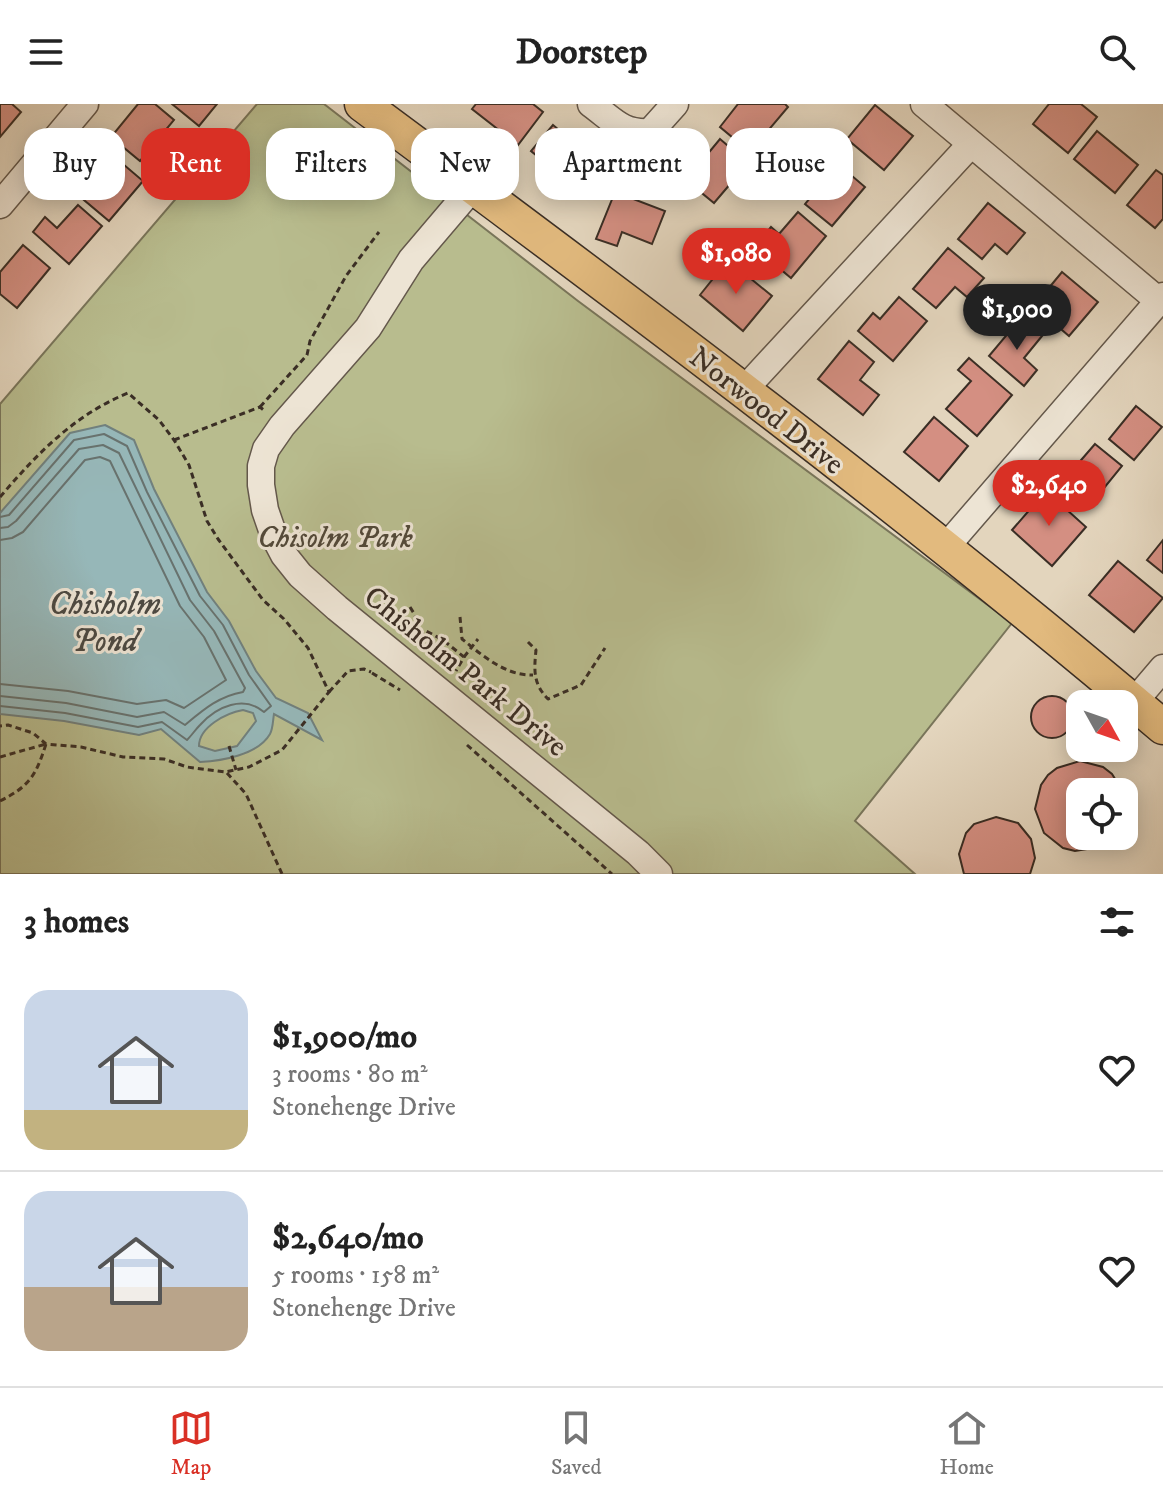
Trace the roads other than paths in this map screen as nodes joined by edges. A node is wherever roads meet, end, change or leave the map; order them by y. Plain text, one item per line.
1 (85, 104) edge
2 (362, 104) edge
3 (591, 104) edge
4 (675, 104) edge
5 (924, 104) edge
6 (411, 141) edge
7 (971, 144) junction
8 (462, 200) edge
9 (490, 200) edge
10 (0, 205) edge
11 (1161, 299) edge
12 (743, 391) junction
13 (945, 548) junction
14 (1163, 668) edge
15 (1120, 690) edge
16 (1138, 697) edge
17 (1138, 705) edge
18 (1163, 727) edge
19 (651, 870) edge

1 - 10 street
2 - 6 main road, Norwood Drive
3 - 4 street
5 - 7 street
7 - 11 street
7 - 12 street
8 - 19 street, Chisholm Park Drive
9 - 12 main road, Norwood Drive
11 - 13 street
12 - 13 main road, Norwood Drive
13 - 15 main road, Norwood Drive
14 - 16 street
17 - 18 main road, Norwood Drive

